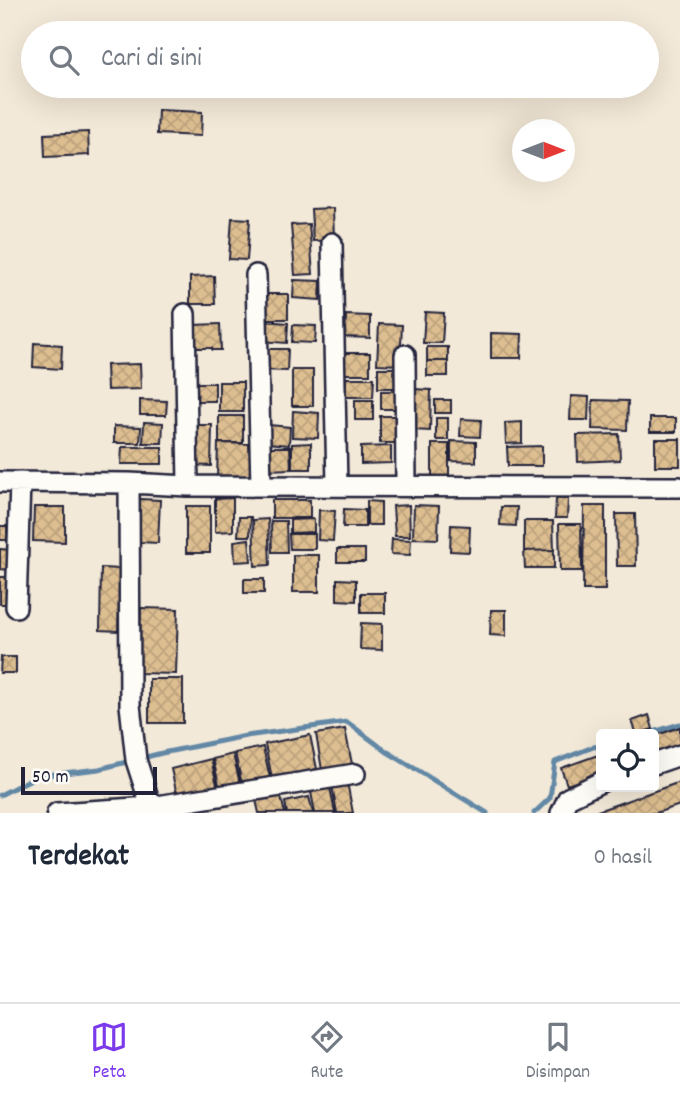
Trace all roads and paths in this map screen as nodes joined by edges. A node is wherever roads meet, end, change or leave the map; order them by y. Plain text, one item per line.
1 (331, 243) dead end
2 (256, 275) dead end
3 (185, 314) dead end
4 (405, 355) dead end
5 (0, 482) edge
6 (20, 482) junction
7 (129, 483) junction
8 (188, 486) junction
9 (261, 486) junction
10 (337, 486) junction
11 (406, 486) junction
12 (680, 487) edge
13 (16, 607) dead end
14 (680, 755) edge
15 (659, 762) edge
16 (355, 774) dead end
17 (596, 784) edge
18 (152, 810) edge
19 (57, 813) edge
20 (561, 813) edge

1 - 10 street
2 - 9 street
3 - 8 street
4 - 11 street
5 - 6 street
6 - 7 street
6 - 13 street
7 - 8 street
7 - 18 street
8 - 9 street
9 - 10 street
10 - 11 street
11 - 12 street
14 - 15 street
16 - 18 street
17 - 20 street
18 - 19 street

